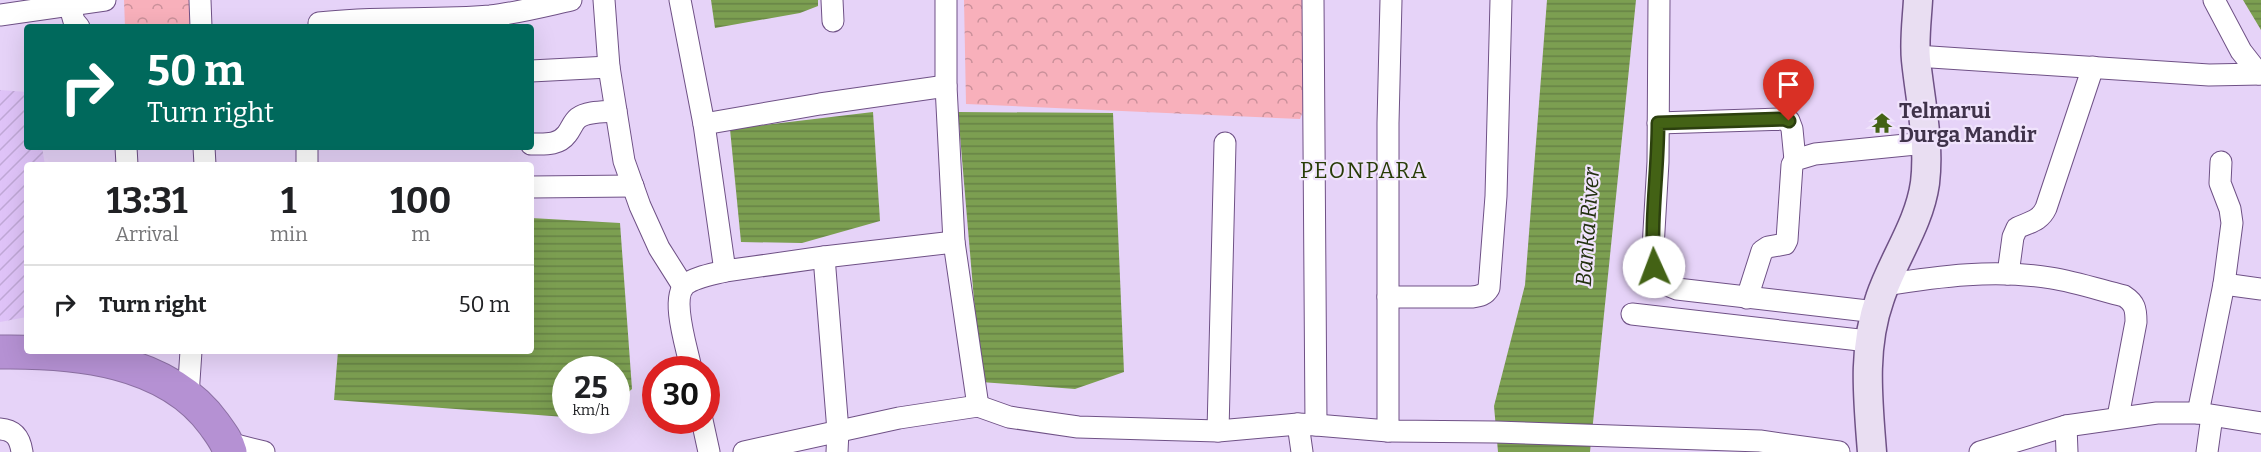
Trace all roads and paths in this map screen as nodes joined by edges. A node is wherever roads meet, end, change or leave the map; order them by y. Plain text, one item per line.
1 (105, 0) edge
2 (200, 0) edge
3 (571, 0) edge
4 (604, 0) edge
5 (680, 0) edge
6 (946, 0) edge
7 (1313, 0) edge
8 (1391, 0) edge
9 (1501, 0) edge
10 (1659, 0) edge
11 (1918, 0) edge
12 (2214, 0) edge
13 (68, 2) edge
14 (0, 15) edge
15 (319, 22) dead end
16 (76, 24) edge
17 (201, 24) edge
18 (1916, 56) junction
19 (2092, 67) junction
20 (609, 68) junction
21 (534, 71) edge
22 (2260, 74) edge
23 (946, 86) junction
24 (616, 111) junction
25 (1658, 123) junction
26 (704, 124) junction
27 (1225, 143) dead end
28 (1926, 143) junction
29 (534, 144) edge
30 (1795, 160) junction
31 (2221, 162) dead end
32 (633, 186) junction
33 (534, 187) edge
34 (954, 242) junction
35 (824, 257) junction
36 (725, 271) junction
37 (2008, 274) junction
38 (2224, 284) junction
39 (1885, 285) junction
40 (683, 286) junction
41 (2261, 289) edge
42 (1388, 297) junction
43 (1747, 298) junction
44 (1876, 312) junction
45 (1632, 314) dead end
46 (1868, 341) junction
47 (0, 352) edge
48 (24, 352) edge
49 (52, 354) edge
50 (191, 354) edge
51 (689, 356) edge
52 (188, 396) junction
53 (978, 406) junction
54 (2205, 414) junction
55 (2118, 417) junction
56 (2261, 423) edge
57 (1307, 424) junction
58 (2066, 426) junction
59 (0, 429) edge
60 (1218, 431) junction
61 (1388, 431) junction
62 (705, 434) edge
63 (838, 442) edge
64 (1462, 442) edge
65 (1705, 446) edge
66 (229, 448) edge
67 (22, 452) edge
68 (264, 452) edge
69 (709, 452) edge
70 (744, 452) edge
71 (1302, 452) edge
72 (1839, 452) edge
73 (1872, 452) edge
74 (1980, 452) edge
75 (2067, 452) edge
76 (2207, 452) edge

1 - 13 street
2 - 17 street
3 - 15 street
4 - 20 street
5 - 26 street
6 - 23 street
7 - 57 street
8 - 42 street
9 - 42 street
10 - 25 street
11 - 18 street
12 - 22 street
13 - 14 street
13 - 16 street
18 - 19 street
18 - 28 street
19 - 22 street
19 - 37 street
20 - 21 street
20 - 24 street
23 - 26 street
23 - 34 street
24 - 29 street
24 - 32 street
25 - 30 street
25 - 43 street
26 - 36 street
27 - 60 street
28 - 30 street
28 - 39 street
30 - 43 street
31 - 38 street
32 - 33 street
32 - 40 street
34 - 35 street
34 - 53 street
35 - 36 street
35 - 63 street
36 - 40 street
37 - 39 street
37 - 55 street
38 - 41 street
38 - 54 street
39 - 44 street
40 - 51 street
42 - 61 street
43 - 44 street
44 - 46 street
45 - 46 street
46 - 73 street
47 - 48 highway
49 - 52 highway
50 - 52 street
52 - 66 highway
53 - 60 street
53 - 63 street
54 - 55 street
54 - 56 street
54 - 76 street
55 - 58 street
57 - 60 street
57 - 61 street
57 - 71 street
58 - 74 street
58 - 75 street
59 - 67 street
61 - 64 street
62 - 69 street
63 - 70 street
64 - 65 street
65 - 72 street
66 - 68 street

